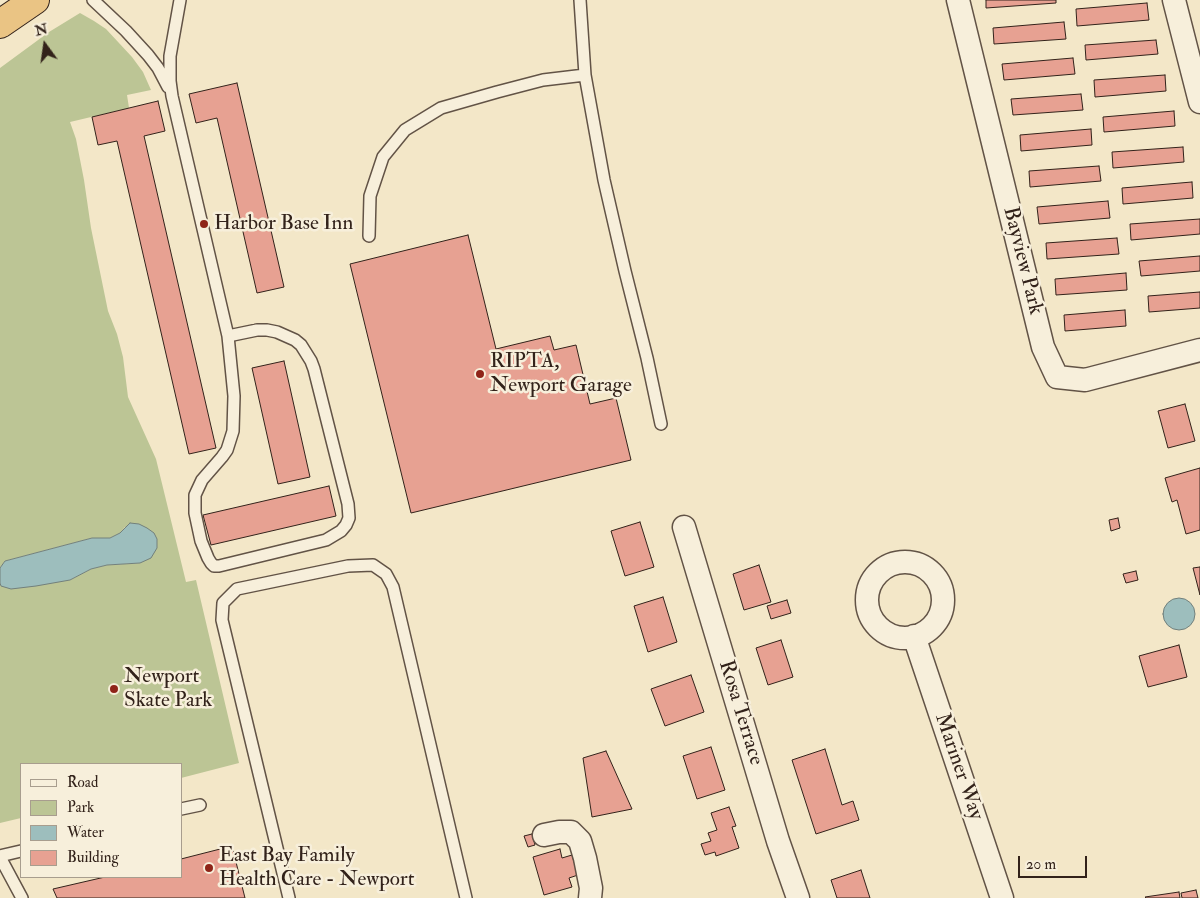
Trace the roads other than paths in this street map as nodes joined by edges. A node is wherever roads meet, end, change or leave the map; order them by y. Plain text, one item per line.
1 (35, 0) edge
2 (93, 0) edge
3 (180, 0) edge
4 (580, 0) edge
5 (958, 0) edge
6 (1174, 0) edge
7 (0, 24) edge
8 (585, 75) junction
9 (172, 96) junction
10 (1200, 102) edge
11 (369, 236) dead end
12 (228, 336) junction
13 (1200, 350) edge
14 (661, 424) dead end
15 (684, 527) dead end
16 (914, 636) dead end
17 (200, 805) dead end
18 (182, 809) edge
19 (544, 835) dead end
20 (20, 851) edge
21 (0, 857) edge
22 (22, 898) edge
23 (290, 898) edge
24 (466, 898) edge
25 (590, 898) edge
26 (798, 898) edge
27 (1002, 898) edge

1 - 7 highway
2 - 9 lane
3 - 9 lane
4 - 8 lane
5 - 13 street, Bayview Park
6 - 10 street
8 - 11 lane
8 - 14 lane
9 - 12 lane
12 - 12 lane
15 - 26 street, Rosa Terrace
16 - 27 street, Mariner Way
17 - 18 lane
19 - 25 street
20 - 21 lane
21 - 22 lane
23 - 24 lane

